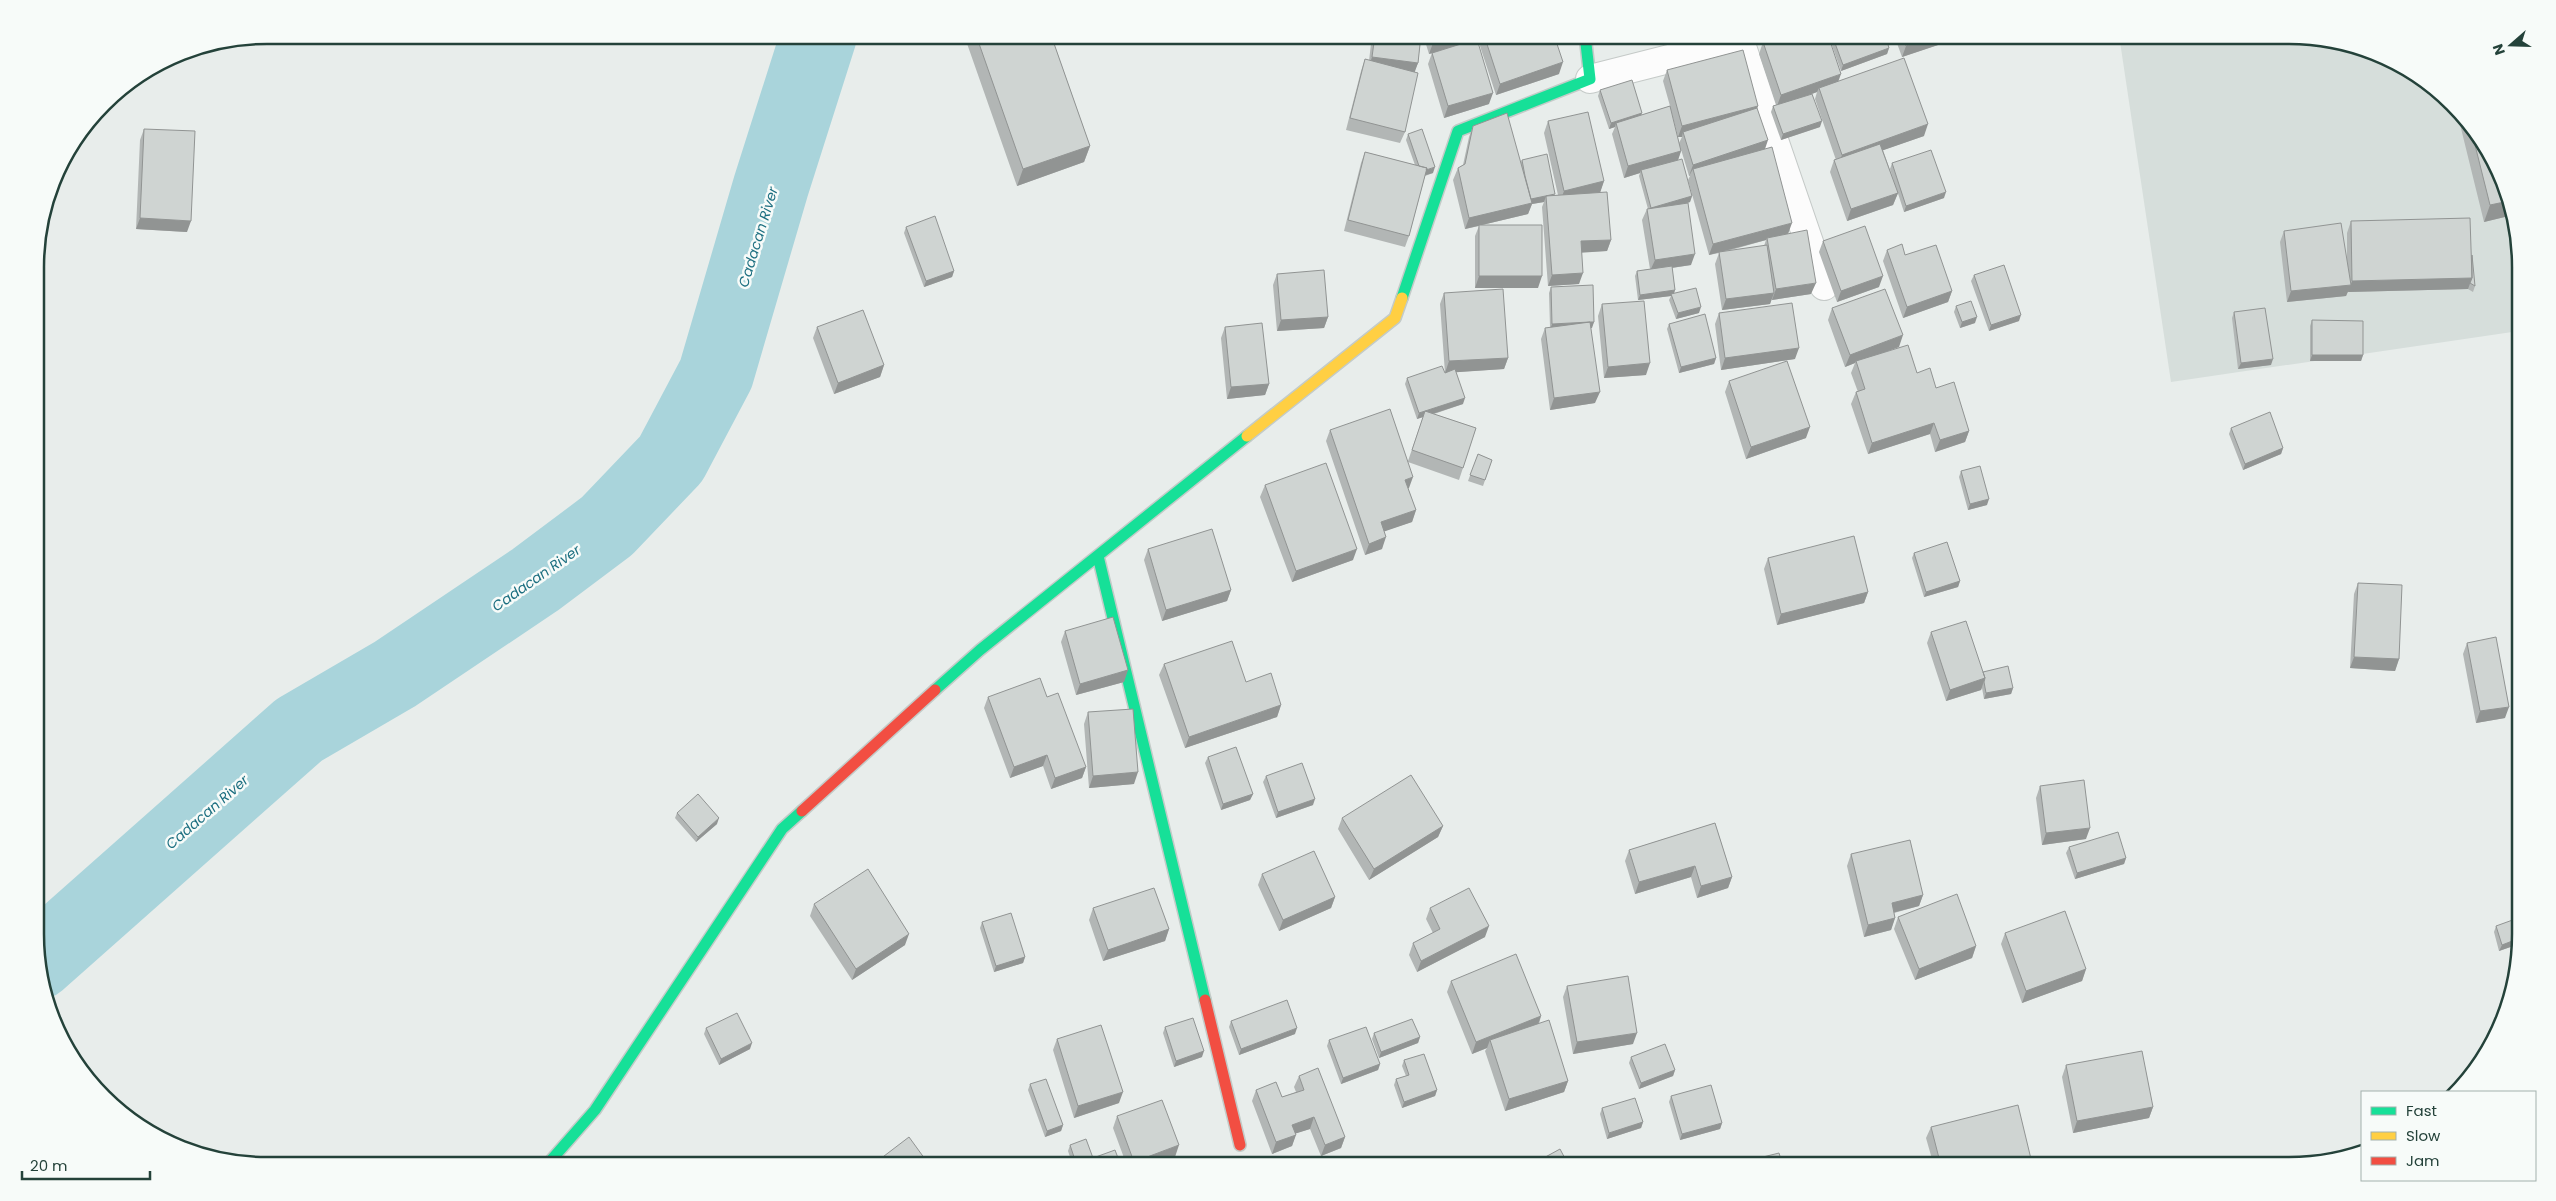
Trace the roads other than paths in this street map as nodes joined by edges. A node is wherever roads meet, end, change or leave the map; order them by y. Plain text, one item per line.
1 (1586, 44) edge
2 (1718, 44) edge
3 (1742, 44) edge
4 (1590, 79) junction
5 (1824, 286) dead end
6 (1098, 556) junction
7 (1240, 1144) dead end
8 (554, 1157) edge

1 - 4 street
2 - 4 street
3 - 5 street
4 - 6 street
6 - 7 street
6 - 8 street

